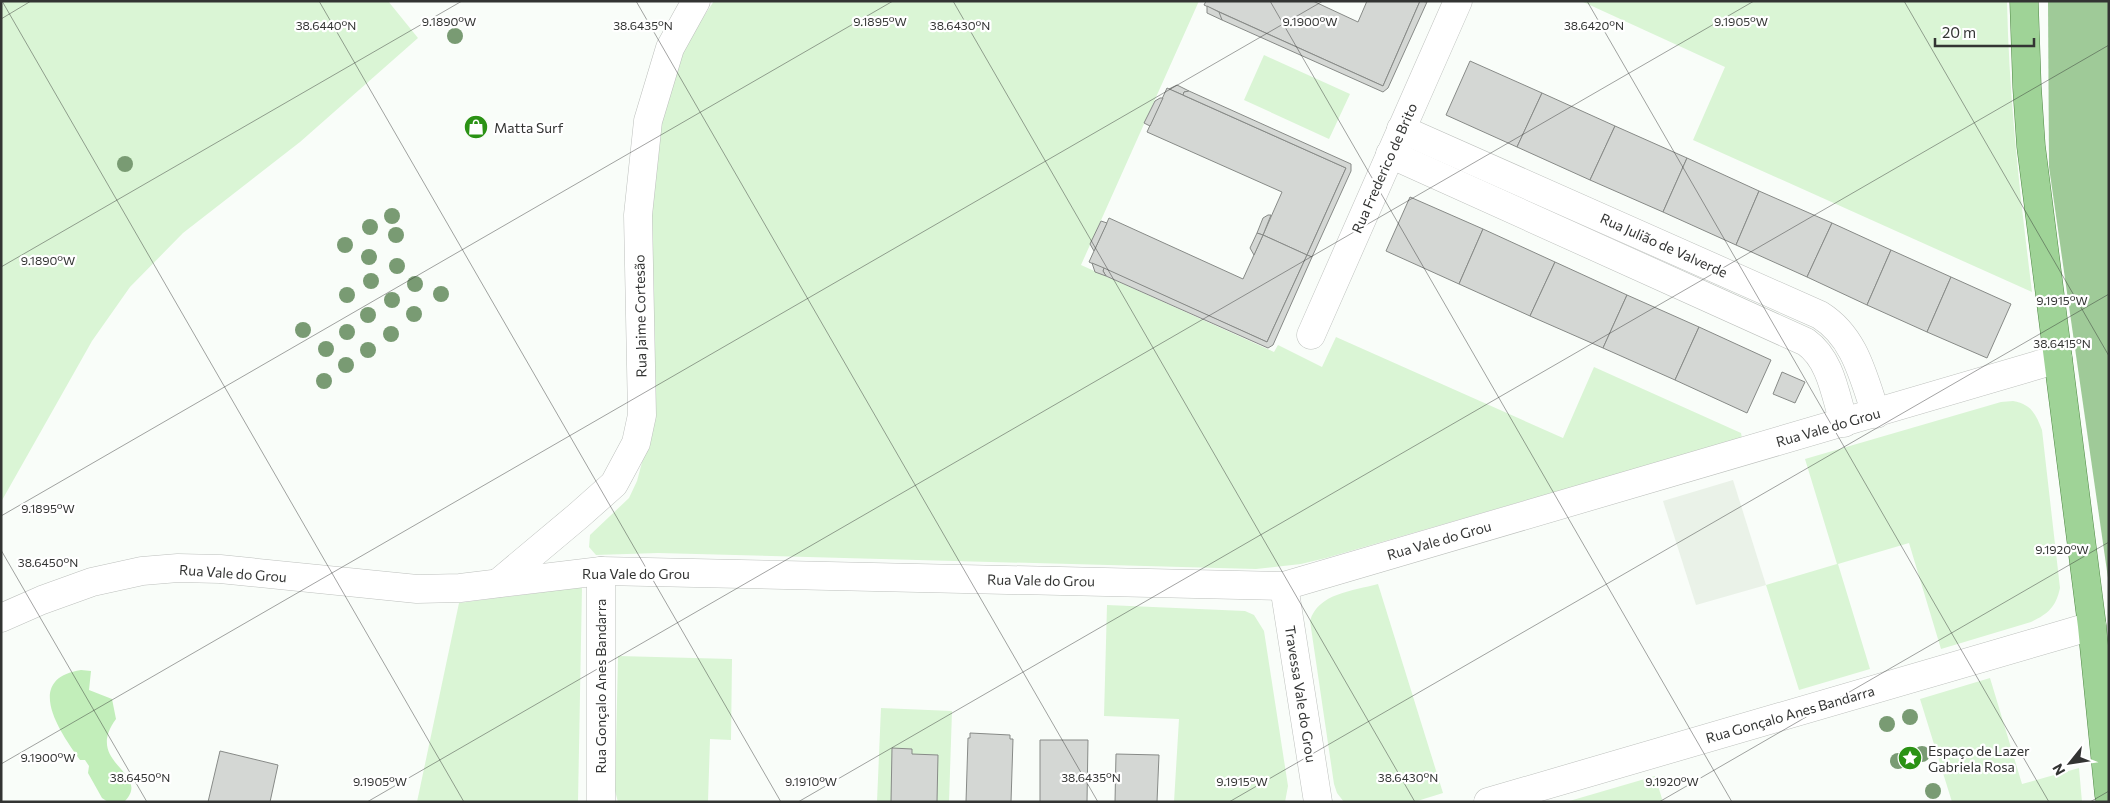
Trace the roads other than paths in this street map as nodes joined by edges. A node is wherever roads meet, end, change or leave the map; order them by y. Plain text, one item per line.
1 (696, 1) edge
2 (1458, 1) edge
3 (2024, 1) edge
4 (1402, 129) junction
5 (1390, 154) junction
6 (1311, 335) dead end
7 (2058, 359) junction
8 (1876, 414) junction
9 (1844, 423) junction
10 (601, 571) junction
11 (498, 583) junction
12 (1284, 586) junction
13 (1, 618) edge
14 (2092, 626) junction
15 (2109, 795) edge
16 (601, 802) edge
17 (1318, 802) edge
18 (1488, 802) edge

1 - 11 street, Rua Jaime Cortesão
2 - 4 street, Rua Frederico de Brito
3 - 7 main road
4 - 5 street, Rua Frederico de Brito
4 - 8 street, Rua Julião de Valverde
5 - 6 street, Rua Frederico de Brito
5 - 9 street
7 - 8 street, Rua Vale do Grou
7 - 14 main road
8 - 9 street, Rua Vale do Grou
9 - 12 street, Rua Vale do Grou
10 - 11 street, Rua Vale do Grou
10 - 12 street, Rua Vale do Grou
10 - 16 street, Rua Gonçalo Anes Bandarra
11 - 13 street, Rua Vale do Grou
12 - 17 street, Travessa Vale do Grou
14 - 15 main road
14 - 18 street, Rua Gonçalo Anes Bandarra

